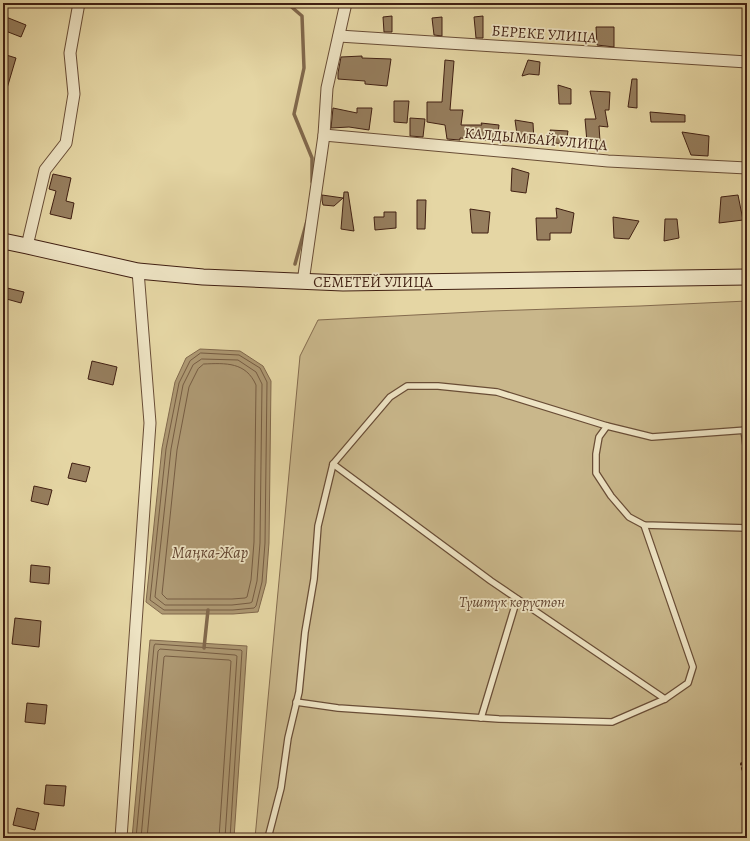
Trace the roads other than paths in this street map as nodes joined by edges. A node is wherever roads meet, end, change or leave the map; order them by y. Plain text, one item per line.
1 (79, 3) edge
2 (346, 3) edge
3 (339, 36) junction
4 (747, 62) edge
5 (324, 135) junction
6 (747, 168) edge
7 (3, 241) edge
8 (27, 246) junction
9 (138, 271) junction
10 (747, 277) edge
11 (303, 282) junction
12 (607, 426) junction
13 (745, 430) edge
14 (747, 453) edge
15 (333, 464) junction
16 (644, 525) junction
17 (747, 528) edge
18 (517, 599) junction
19 (665, 699) junction
20 (296, 702) junction
21 (481, 718) junction
22 (121, 838) edge
23 (268, 838) edge

1 - 8 street
2 - 3 street
3 - 4 street, БЕРЕКЕ УЛИЦА
3 - 5 street
5 - 6 street, КАЛДЫМБАЙ УЛИЦА
5 - 11 street
7 - 8 street, СЕМЕТЕЙ УЛИЦА
8 - 9 street, СЕМЕТЕЙ УЛИЦА
9 - 11 street, СЕМЕТЕЙ УЛИЦА
9 - 22 street
10 - 11 street, СЕМЕТЕЙ УЛИЦА
12 - 13 lane
12 - 15 lane
12 - 16 lane
13 - 14 lane
15 - 18 lane
15 - 20 lane
16 - 17 lane
16 - 19 lane
18 - 19 lane
18 - 21 lane
19 - 21 lane
20 - 21 lane
20 - 23 lane

